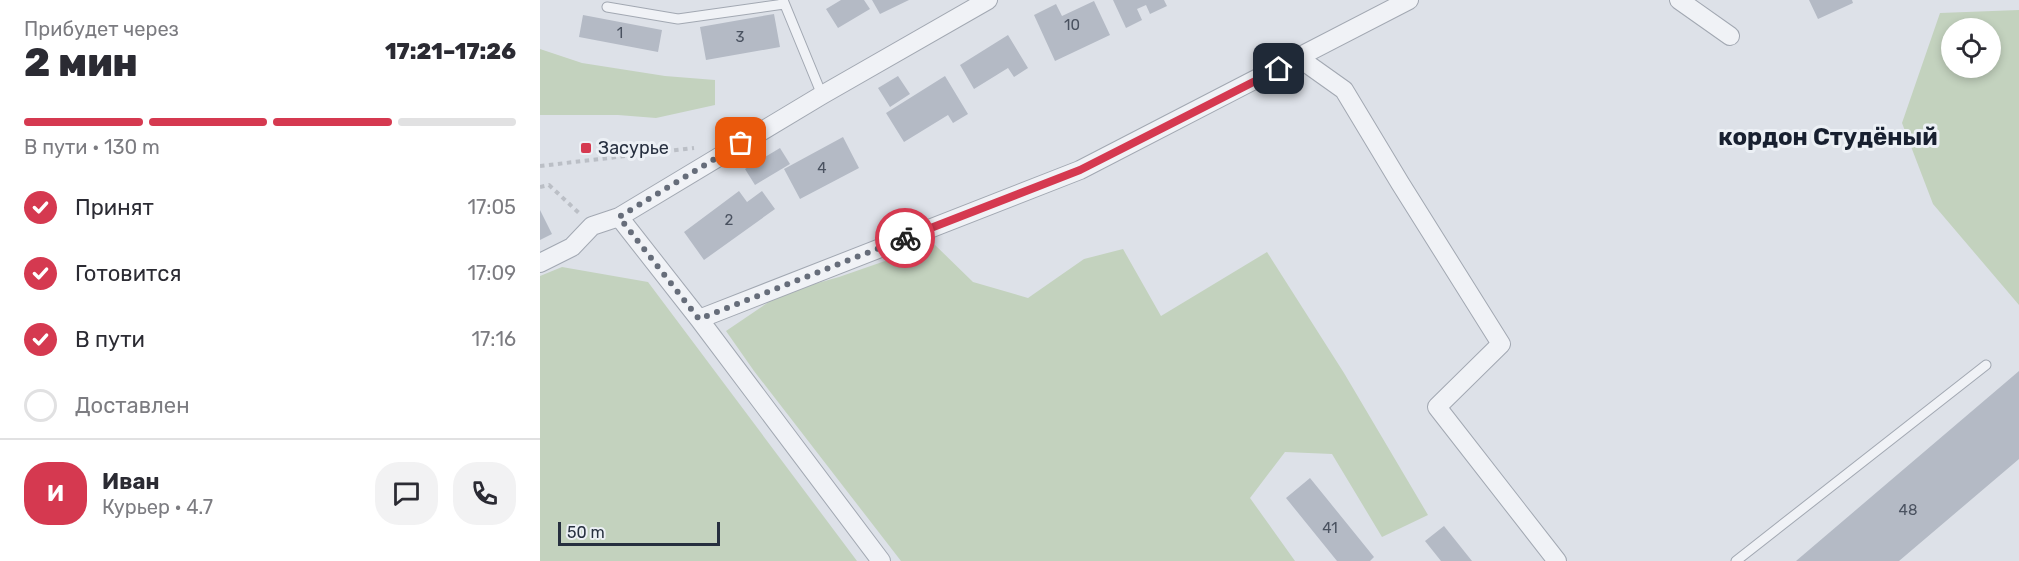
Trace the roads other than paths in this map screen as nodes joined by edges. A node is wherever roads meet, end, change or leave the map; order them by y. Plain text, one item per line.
1 (988, 0) edge
2 (1408, 0) edge
3 (1678, 0) edge
4 (783, 2) edge
5 (607, 7) dead end
6 (1730, 36) dead end
7 (1299, 58) junction
8 (822, 94) junction
9 (619, 217) junction
10 (540, 263) edge
11 (699, 319) junction
12 (1986, 365) dead end
13 (881, 561) edge
14 (1557, 561) edge
15 (1736, 561) edge

1 - 8 street
2 - 7 street
3 - 6 street
4 - 5 lane
4 - 8 lane
7 - 11 street
7 - 14 street
8 - 9 street
9 - 10 street
9 - 11 street
11 - 13 street
12 - 15 lane

